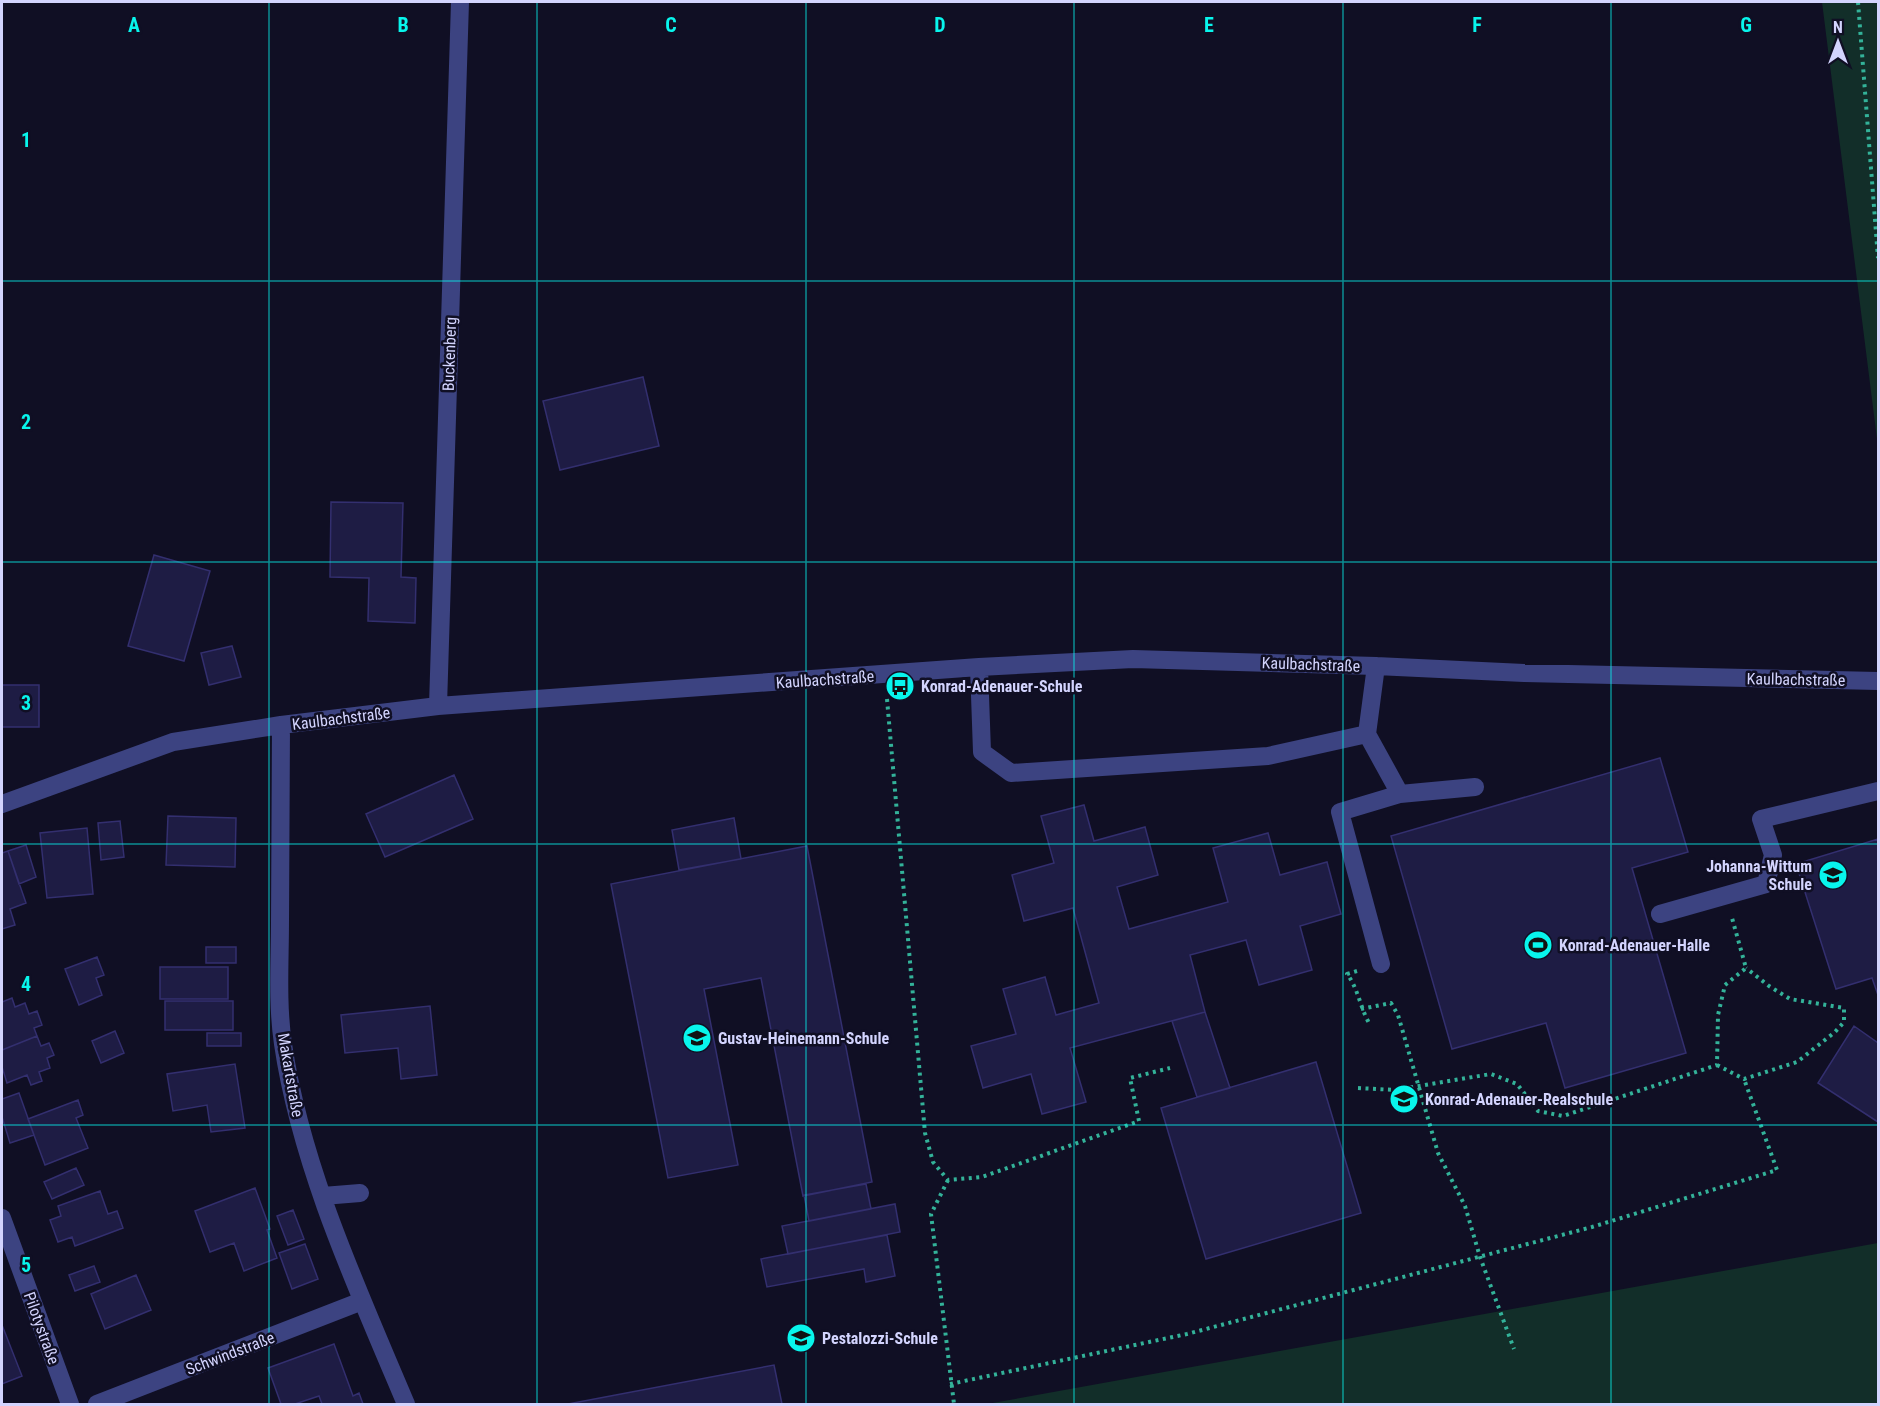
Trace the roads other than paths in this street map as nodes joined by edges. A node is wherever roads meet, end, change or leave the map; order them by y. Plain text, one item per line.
1 (460, 2) edge
2 (1376, 666) junction
3 (979, 667) junction
4 (1878, 681) edge
5 (438, 706) junction
6 (281, 725) junction
7 (1367, 734) junction
8 (1475, 787) dead end
9 (1878, 791) edge
10 (1400, 794) junction
11 (2, 804) edge
12 (1660, 914) dead end
13 (1381, 964) dead end
14 (360, 1193) dead end
15 (323, 1196) junction
16 (2, 1218) edge
17 (362, 1301) junction
18 (70, 1404) edge
19 (97, 1404) edge
20 (406, 1404) edge

1 - 5 street, Buckenberg
2 - 3 street, Kaulbachstraße
2 - 4 street, Kaulbachstraße
2 - 7 street
3 - 5 street, Kaulbachstraße
3 - 7 street
5 - 6 street, Kaulbachstraße
6 - 11 street, Kaulbachstraße
6 - 15 street, Makartstraße
7 - 10 street
8 - 10 street
9 - 12 street
10 - 13 street
14 - 15 street
15 - 17 street, Makartstraße
16 - 18 street, Pilotystraße
17 - 19 street, Schwindstraße
17 - 20 street, Makartstraße

